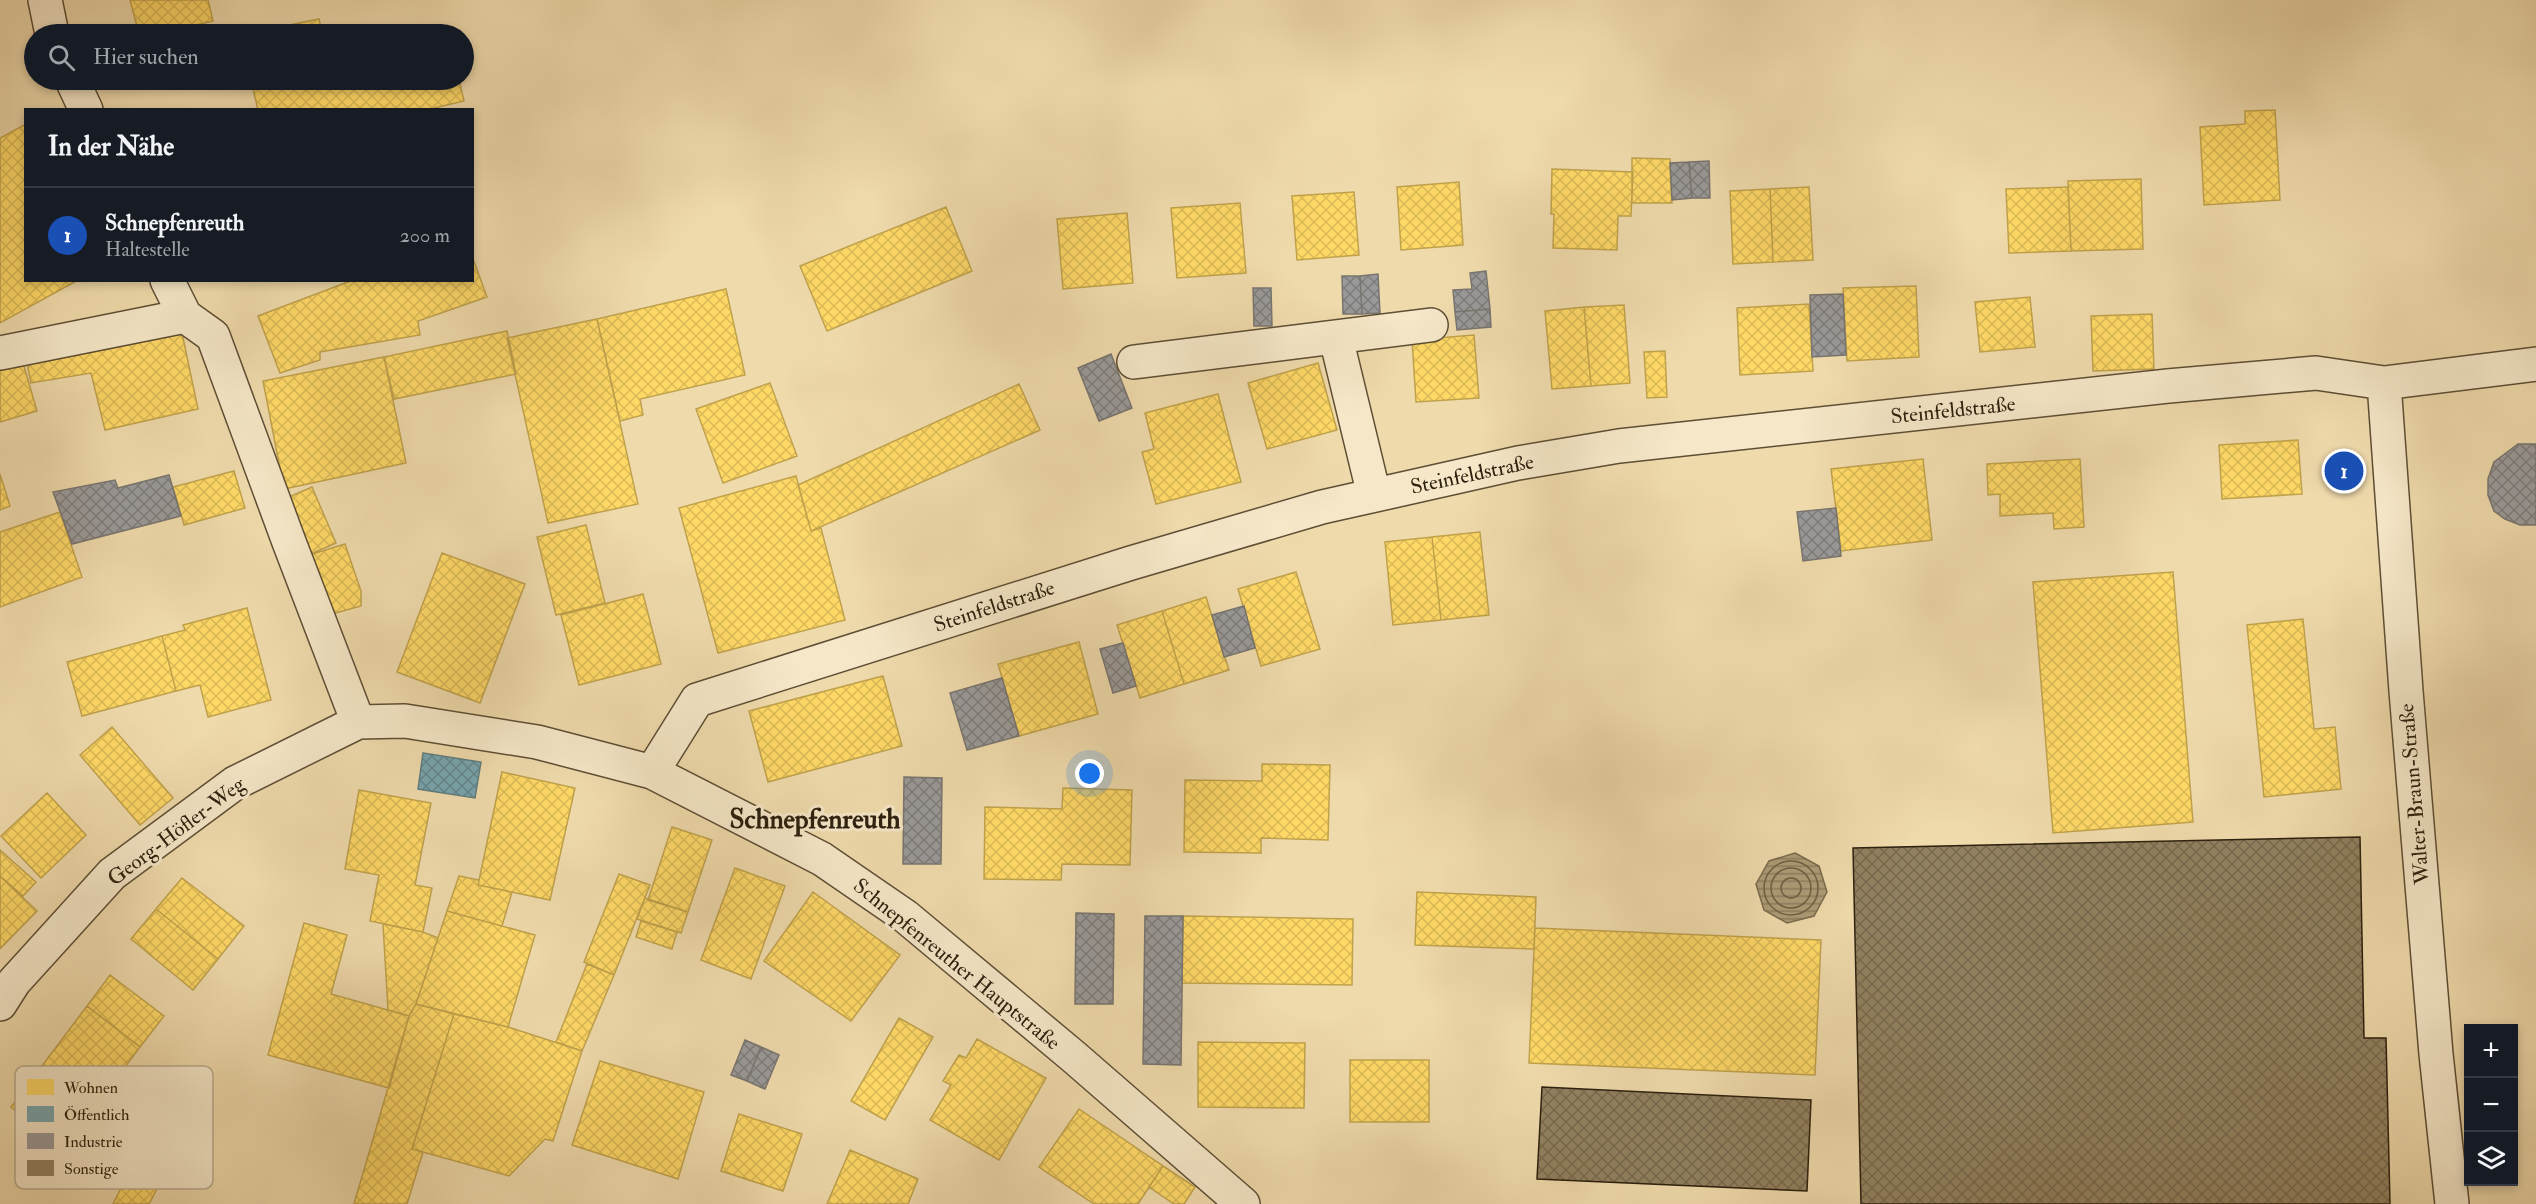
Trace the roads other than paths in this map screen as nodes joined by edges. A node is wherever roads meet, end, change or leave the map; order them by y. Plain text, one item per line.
1 (45, 0) edge
2 (50, 24) edge
3 (77, 90) edge
4 (85, 108) edge
5 (168, 282) edge
6 (185, 316) junction
7 (1431, 325) dead end
8 (1336, 338) junction
9 (0, 353) edge
10 (1134, 362) dead end
11 (2536, 364) edge
12 (2384, 383) junction
13 (1374, 495) junction
14 (358, 722) junction
15 (652, 771) junction
16 (0, 1004) edge
17 (1243, 1204) edge
18 (2452, 1204) edge

1 - 2 street
3 - 4 street
5 - 6 street
6 - 9 street
6 - 14 street
7 - 8 street
8 - 10 street
8 - 13 street
11 - 12 street, Steinfeldstraße
12 - 13 street, Steinfeldstraße
12 - 18 street, Walter-Braun-Straße
13 - 15 street, Steinfeldstraße
14 - 15 street, Schnepfenreuther Hauptstraße
14 - 16 street, Georg-Höfler-Weg
15 - 17 street, Schnepfenreuther Hauptstraße

